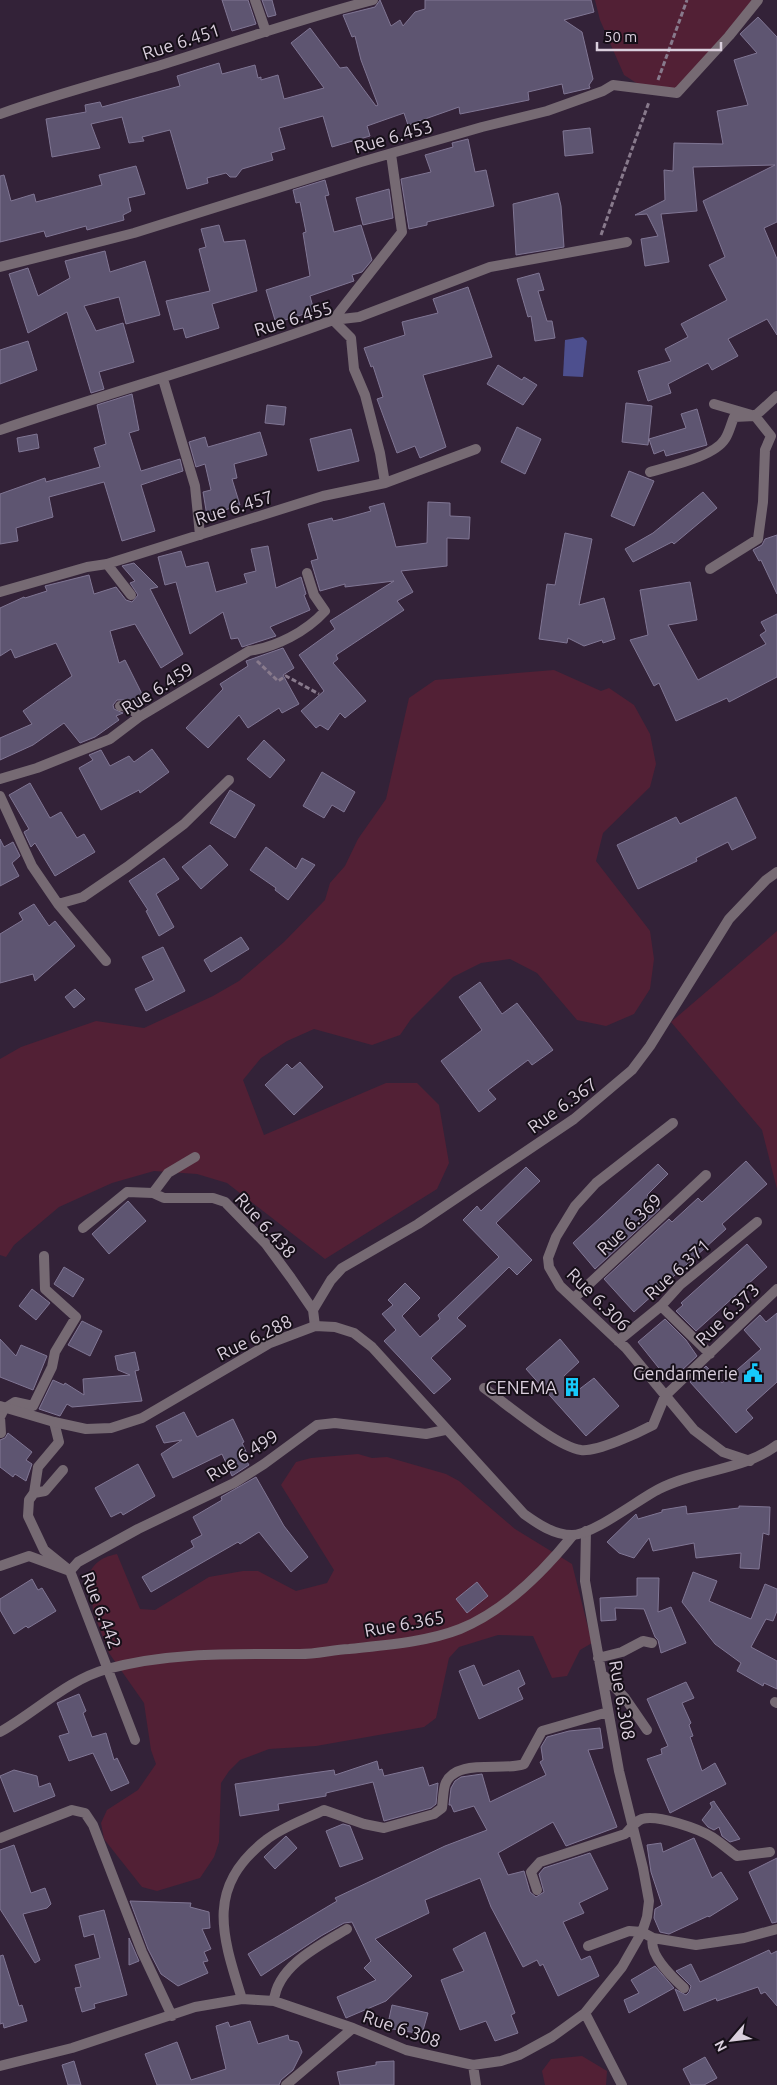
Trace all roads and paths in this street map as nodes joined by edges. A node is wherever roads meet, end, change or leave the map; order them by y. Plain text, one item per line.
1 (255, 0) edge
2 (372, 0) edge
3 (687, 0) edge
4 (758, 0) edge
5 (266, 32) junction
6 (654, 90) junction
7 (0, 114) edge
8 (391, 154) junction
9 (627, 242) dead end
10 (596, 247) junction
11 (0, 267) edge
12 (333, 320) junction
13 (163, 379) junction
14 (777, 396) edge
15 (714, 404) dead end
16 (755, 416) junction
17 (0, 430) edge
18 (774, 437) edge
19 (476, 449) dead end
20 (650, 472) dead end
21 (385, 484) junction
22 (200, 535) junction
23 (107, 564) junction
24 (710, 569) dead end
25 (307, 573) dead end
26 (0, 592) edge
27 (131, 595) dead end
28 (249, 651) junction
29 (319, 694) dead end
30 (120, 706) dead end
31 (139, 718) junction
32 (0, 779) edge
33 (229, 780) dead end
34 (0, 796) edge
35 (777, 872) edge
36 (58, 904) junction
37 (106, 961) dead end
38 (673, 1123) dead end
39 (194, 1157) dead end
40 (706, 1175) dead end
41 (153, 1193) junction
42 (757, 1222) dead end
43 (83, 1228) dead end
44 (44, 1256) dead end
45 (777, 1289) edge
46 (574, 1298) junction
47 (661, 1306) junction
48 (313, 1310) junction
49 (315, 1326) junction
50 (618, 1341) junction
51 (710, 1354) junction
52 (484, 1388) dead end
53 (665, 1396) junction
54 (1, 1412) edge
55 (54, 1422) junction
56 (445, 1430) junction
57 (1, 1433) edge
58 (777, 1445) edge
59 (750, 1461) junction
60 (63, 1470) dead end
61 (34, 1493) junction
62 (586, 1531) junction
63 (574, 1536) junction
64 (0, 1566) edge
65 (70, 1571) junction
66 (652, 1643) dead end
67 (598, 1658) junction
68 (106, 1669) junction
69 (602, 1674) junction
70 (608, 1712) junction
71 (647, 1730) dead end
72 (0, 1732) edge
73 (136, 1740) dead end
74 (633, 1827) junction
75 (0, 1838) edge
76 (770, 1852) dead end
77 (536, 1890) dead end
78 (347, 1929) dead end
79 (777, 1929) edge
80 (642, 1932) junction
81 (653, 1938) junction
82 (588, 1946) dead end
83 (684, 1988) dead end
84 (242, 1999) junction
85 (274, 2001) junction
86 (585, 2013) junction
87 (172, 2016) junction
88 (353, 2028) junction
89 (473, 2065) junction
90 (0, 2066) edge
91 (286, 2085) edge
92 (476, 2085) edge
93 (622, 2085) edge

1 - 5 street
2 - 5 street, Rue 6.451
3 - 6 path
4 - 6 street, Rue 6.453
5 - 7 street, Rue 6.451
6 - 8 street, Rue 6.453
6 - 10 path
8 - 11 street, Rue 6.453
8 - 12 street
9 - 10 street, Rue 6.455
10 - 12 street, Rue 6.455
12 - 13 street, Rue 6.455
12 - 21 street
13 - 17 street, Rue 6.455
13 - 22 street
14 - 16 street
15 - 16 street
16 - 18 street
16 - 20 street
18 - 24 street
19 - 21 street, Rue 6.457
21 - 22 street, Rue 6.457
22 - 23 street, Rue 6.457
23 - 26 street, Rue 6.457
23 - 27 street
25 - 28 street, Rue 6.459
28 - 29 path
28 - 31 street, Rue 6.459
30 - 31 street
31 - 32 street, Rue 6.459
33 - 36 street
34 - 36 street
35 - 48 street, Rue 6.367
36 - 37 street
38 - 46 street, Rue 6.306
39 - 41 street
40 - 46 street, Rue 6.369
41 - 43 street, Rue 6.438
41 - 48 street, Rue 6.438
42 - 47 street, Rue 6.371
44 - 54 street
45 - 51 street, Rue 6.373
46 - 50 street, Rue 6.306
47 - 50 street, Rue 6.371
47 - 51 street
48 - 49 street, Rue 6.438
49 - 55 street, Rue 6.288
49 - 56 street, Rue 6.288
50 - 53 street, Rue 6.306
51 - 53 street, Rue 6.373
52 - 53 street, Rue 6.373
53 - 59 street, Rue 6.306
54 - 55 street, Rue 6.288
54 - 57 street
55 - 61 street, Rue 6.442
56 - 63 street, Rue 6.288
56 - 65 street, Rue 6.499
58 - 59 street, Rue 6.365
59 - 62 street, Rue 6.365
60 - 61 street
61 - 65 street, Rue 6.442
62 - 63 street, Rue 6.365
62 - 67 street, Rue 6.308
63 - 68 street, Rue 6.365
64 - 65 street
65 - 68 street, Rue 6.442
66 - 67 street
67 - 69 street, Rue 6.308
68 - 72 street, Rue 6.365
68 - 73 street, Rue 6.442
69 - 70 street, Rue 6.308
69 - 71 street
70 - 74 street, Rue 6.308
70 - 84 street
74 - 76 street
74 - 77 street
74 - 80 street, Rue 6.308
75 - 87 street
78 - 85 street
79 - 81 street
80 - 81 street
80 - 82 street
80 - 86 street, Rue 6.308
81 - 83 street
84 - 85 street, Rue 6.308
84 - 87 street, Rue 6.308
85 - 88 street, Rue 6.308
86 - 89 street, Rue 6.308
86 - 93 street
87 - 90 street, Rue 6.308
88 - 89 street, Rue 6.308
88 - 91 street
89 - 92 street

